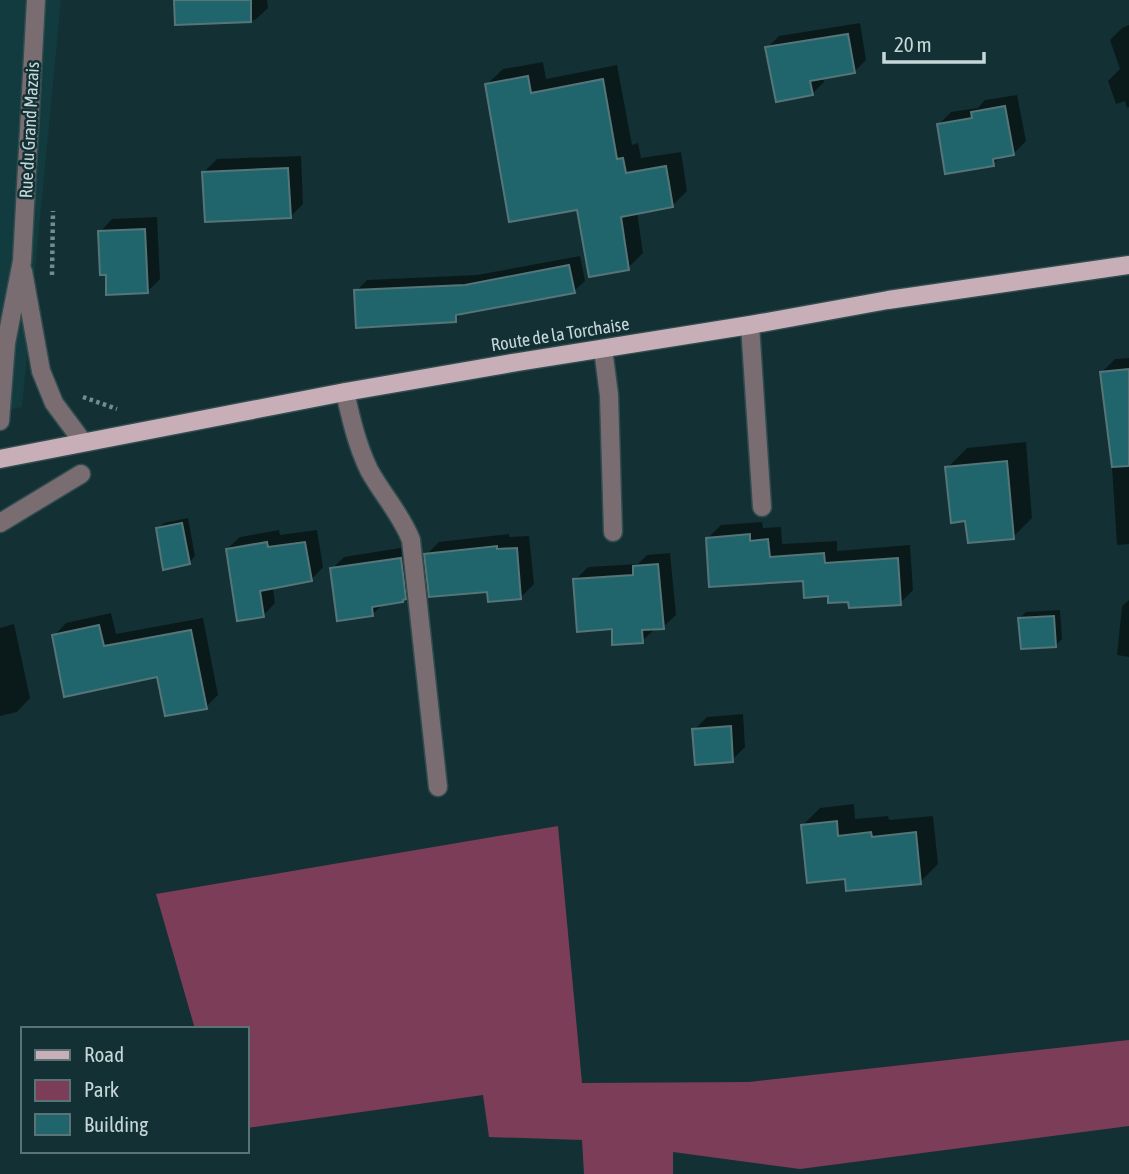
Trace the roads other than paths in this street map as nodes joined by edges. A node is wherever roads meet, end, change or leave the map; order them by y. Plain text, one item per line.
1 (36, 0) edge
2 (22, 261) junction
3 (1129, 265) edge
4 (750, 326) junction
5 (603, 349) junction
6 (345, 392) junction
7 (0, 421) edge
8 (83, 442) junction
9 (0, 459) edge
10 (80, 474) dead end
11 (762, 508) dead end
12 (0, 523) edge
13 (613, 532) dead end
14 (438, 787) dead end

1 - 2 street, Rue du Grand Mazais
2 - 7 street, Rue du Grand Mazais
2 - 8 street, Rue du Grand Mazais
3 - 4 main road, Route de la Torchaise
4 - 5 main road, Route de la Torchaise
4 - 11 street
5 - 6 main road, Route de la Torchaise
5 - 13 street
6 - 8 main road, Route de la Torchaise
6 - 14 street
8 - 9 main road, Route de la Torchaise
10 - 12 street

